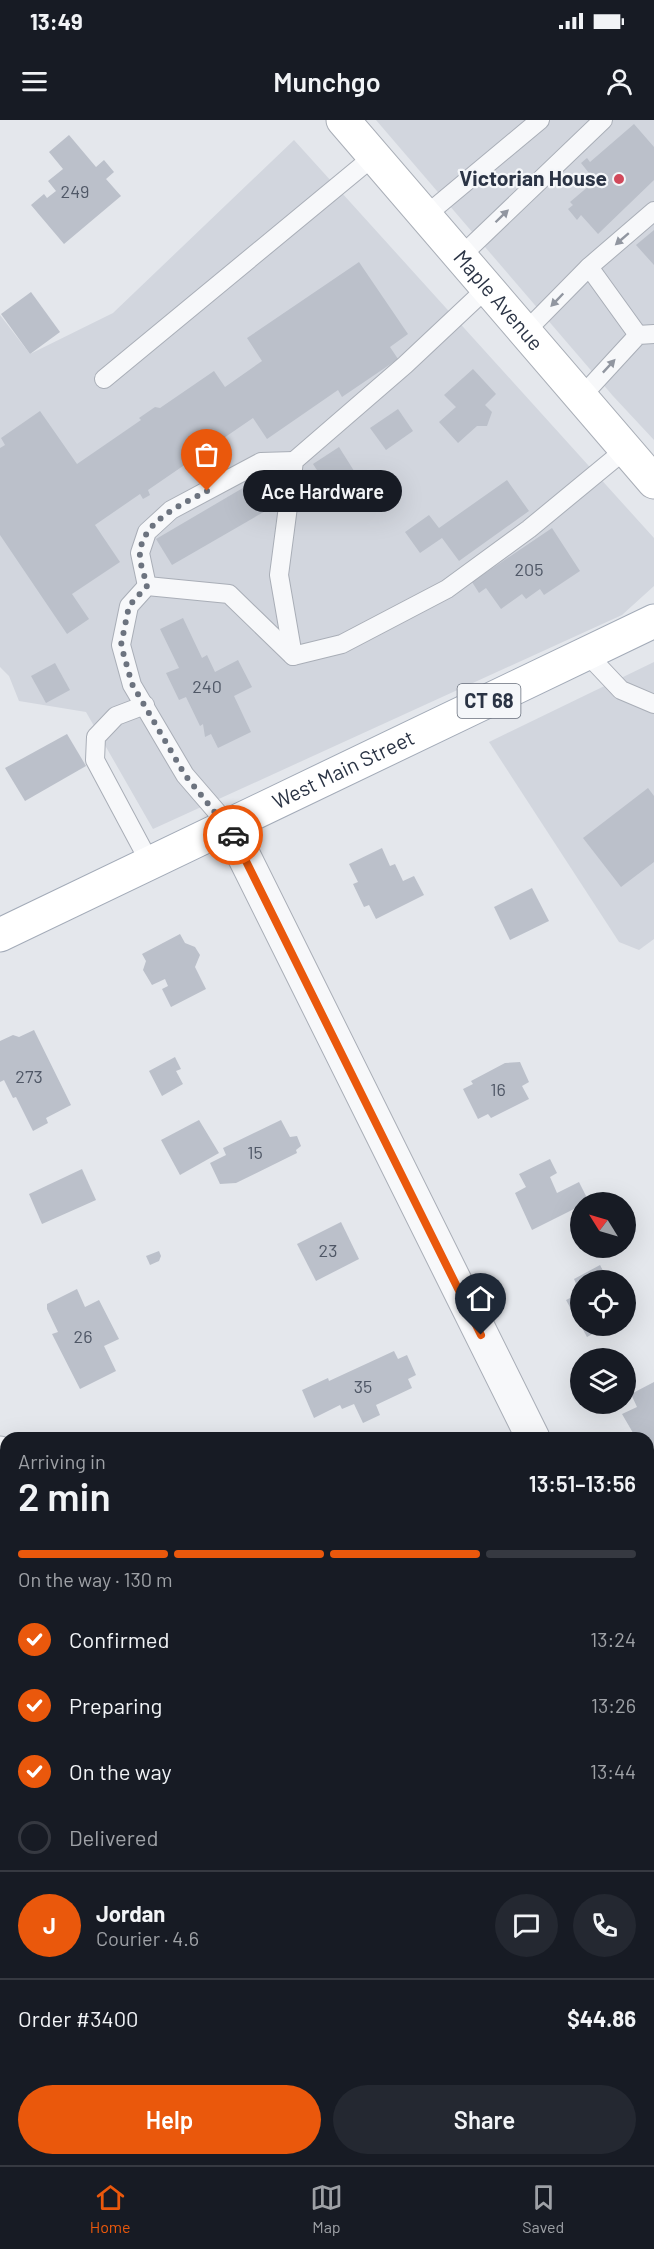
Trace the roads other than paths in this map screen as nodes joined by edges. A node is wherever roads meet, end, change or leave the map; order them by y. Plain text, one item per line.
1 (342, 120) edge
2 (540, 120) edge
3 (603, 120) edge
4 (374, 156) junction
5 (654, 211) edge
6 (425, 216) junction
7 (460, 256) junction
8 (589, 267) junction
9 (487, 288) junction
10 (525, 332) junction
11 (646, 335) edge
12 (104, 379) dead end
13 (581, 397) junction
14 (294, 461) junction
15 (643, 461) edge
16 (147, 586) junction
17 (654, 621) edge
18 (587, 654) junction
19 (293, 656) junction
20 (654, 704) edge
21 (145, 705) junction
22 (229, 826) junction
23 (150, 863) junction
24 (0, 934) edge
25 (530, 1432) edge

1 - 4 main road, Maple Avenue
2 - 6 lane
7 -> 3 lane
4 - 6 main road, Maple Avenue
4 - 12 lane
5 -> 8 lane
6 - 7 main road, Maple Avenue
7 - 9 main road, Maple Avenue
8 -> 10 lane
8 - 11 lane
9 - 10 main road, Maple Avenue
9 - 14 lane
10 - 13 main road, Maple Avenue
13 -> 11 lane
13 - 15 main road, Maple Avenue
14 - 16 lane
14 - 19 lane
15 - 19 lane
16 - 19 lane
16 - 21 lane
17 - 18 main road, West Main Street / CT 68
18 - 20 lane
18 - 22 main road, West Main Street / CT 68
21 - 22 lane
21 - 23 lane
22 - 23 main road, West Main Street / CT 68
22 - 25 street
23 - 24 main road, West Main Street / CT 68

